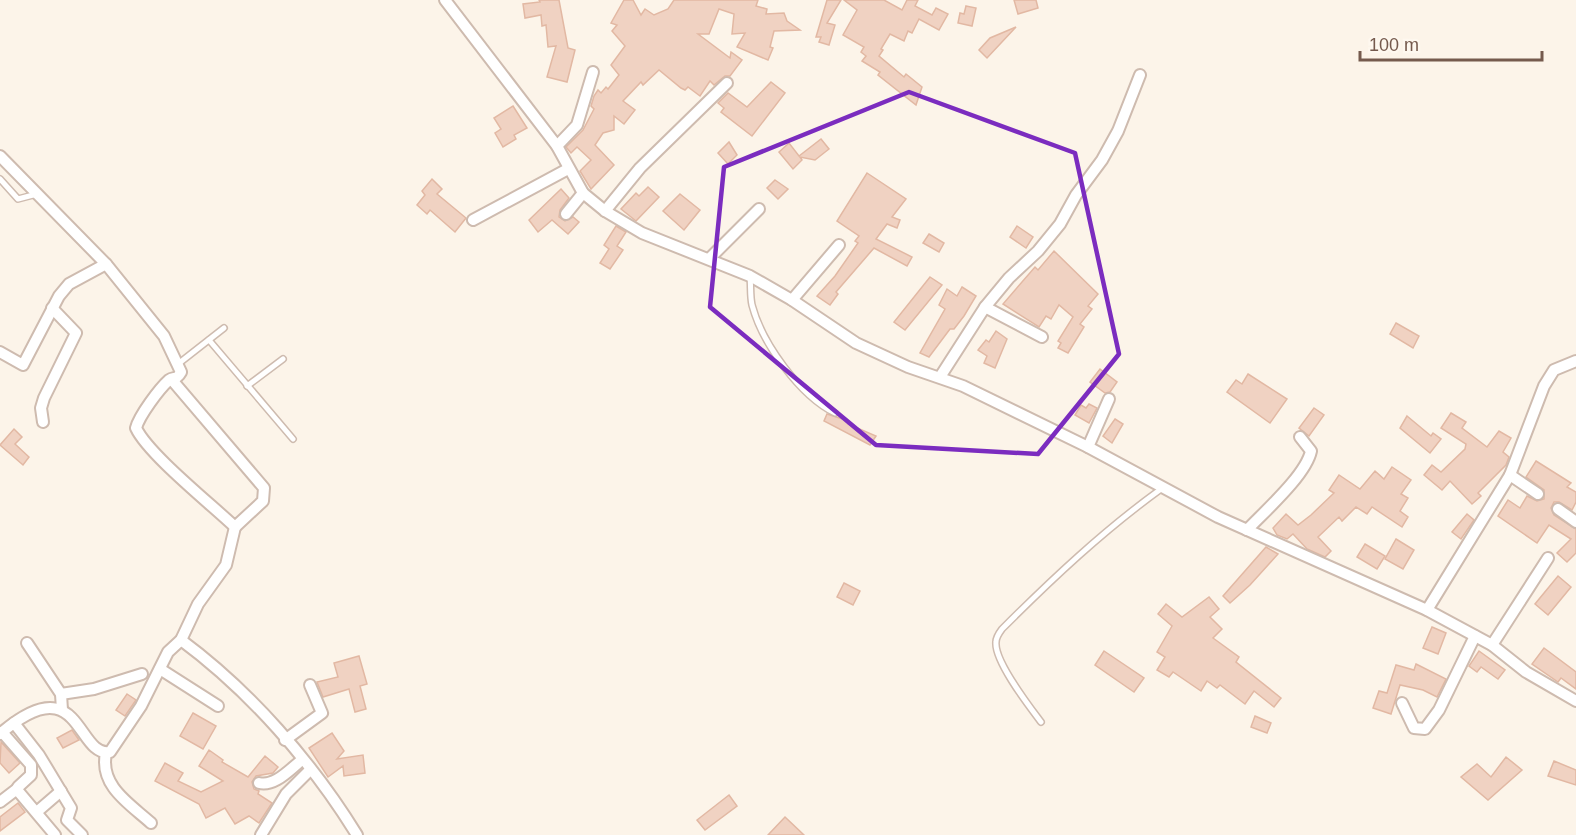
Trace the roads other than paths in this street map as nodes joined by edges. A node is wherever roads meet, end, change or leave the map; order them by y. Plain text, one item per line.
1 (445, 0) edge
2 (593, 72) dead end
3 (1140, 75) dead end
4 (727, 82) dead end
5 (557, 146) junction
6 (0, 156) edge
7 (568, 169) junction
8 (0, 179) edge
9 (583, 193) junction
10 (36, 194) junction
11 (759, 209) dead end
12 (605, 211) junction
13 (566, 214) dead end
14 (473, 220) dead end
15 (839, 245) dead end
16 (710, 258) junction
17 (106, 264) junction
18 (750, 276) junction
19 (792, 300) junction
20 (985, 307) junction
21 (51, 308) junction
22 (224, 328) dead end
23 (1042, 338) dead end
24 (209, 340) junction
25 (0, 352) edge
26 (284, 359) dead end
27 (1576, 362) edge
28 (178, 364) junction
29 (940, 377) junction
30 (172, 380) junction
31 (247, 386) junction
32 (1109, 399) dead end
33 (835, 413) dead end
34 (44, 422) dead end
35 (1300, 436) dead end
36 (293, 440) dead end
37 (1088, 447) junction
38 (1510, 475) junction
39 (1161, 489) junction
40 (1538, 495) dead end
41 (1558, 509) dead end
42 (1576, 522) edge
43 (235, 527) junction
44 (1247, 530) junction
45 (1548, 558) dead end
46 (1427, 610) junction
47 (1476, 636) junction
48 (181, 640) junction
49 (27, 644) dead end
50 (1492, 645) junction
51 (160, 669) junction
52 (142, 674) dead end
53 (310, 685) dead end
54 (61, 694) junction
55 (1576, 701) edge
56 (1402, 704) dead end
57 (218, 706) dead end
58 (62, 710) junction
59 (1041, 722) dead end
60 (14, 723) junction
61 (1, 733) edge
62 (285, 740) junction
63 (106, 753) junction
64 (302, 760) junction
65 (310, 770) junction
66 (259, 783) dead end
67 (18, 789) junction
68 (61, 791) junction
69 (1, 799) edge
70 (39, 810) dead end
71 (151, 823) dead end
72 (55, 835) edge
73 (82, 835) edge
74 (261, 835) edge
75 (357, 835) edge

1 - 5 street
2 - 5 street
3 - 20 street
4 - 12 street
5 - 7 street
6 - 10 street
7 - 9 street
7 - 14 street
8 - 10 lane
9 - 12 street
9 - 13 street
10 - 17 street
11 - 16 street
12 - 16 street
15 - 19 street
16 - 18 street
17 - 21 street
17 - 28 street
18 - 19 street
18 - 33 lane
19 - 29 street
20 - 23 street
20 - 29 street
21 - 25 street
21 - 34 street
22 - 24 lane
24 - 28 lane
24 - 31 lane
26 - 31 lane
27 - 38 street
28 - 30 street
29 - 37 street
30 - 43 street
30 - 43 street
31 - 36 lane
32 - 37 street
35 - 44 street
37 - 39 street
38 - 40 street
38 - 46 street
39 - 44 street
39 - 59 lane
41 - 42 street
43 - 48 street
44 - 46 street
45 - 50 street
46 - 47 street
47 - 50 street
47 - 56 street
48 - 51 street
48 - 62 street
49 - 54 street
50 - 55 street
51 - 57 street
51 - 63 street
52 - 54 street
53 - 62 street
54 - 58 street
58 - 60 street
58 - 63 street
60 - 61 street
60 - 68 street
61 - 67 street
62 - 64 street
63 - 71 street
64 - 65 street
64 - 66 street
65 - 74 street
65 - 75 street
67 - 69 street
67 - 72 street
68 - 70 street
68 - 73 street

